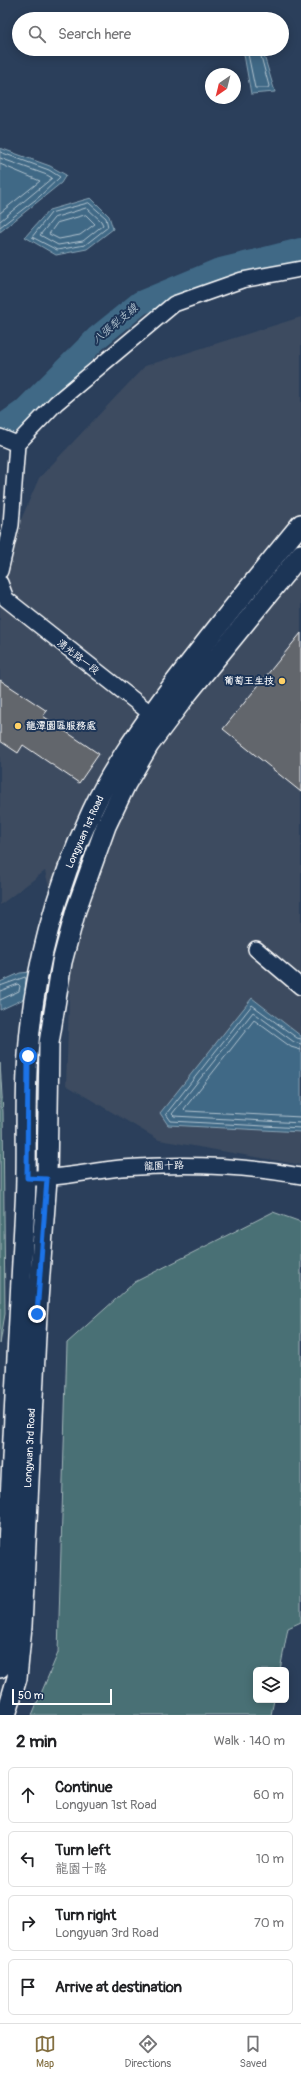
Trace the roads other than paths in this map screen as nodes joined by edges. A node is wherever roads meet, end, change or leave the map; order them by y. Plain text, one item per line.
1 (301, 269) edge
2 (0, 437) edge
3 (17, 444) junction
4 (301, 524) edge
5 (301, 554) edge
6 (0, 571) edge
7 (0, 583) edge
8 (158, 719) junction
9 (256, 949) dead end
10 (301, 987) edge
11 (301, 1176) edge
12 (27, 1178) junction
13 (47, 1179) junction
14 (0, 1668) edge
15 (6, 1715) edge

1 - 3 street
2 - 3 street
3 - 6 street
4 - 8 street, Longyuan 1st Road
5 - 8 street, Longyuan 1st Road
7 - 8 street, 湧光路一段
8 - 12 street, Longyuan 1st Road
8 - 13 street, Longyuan 1st Road
9 - 10 street
11 - 13 street, 龍園十路
12 - 13 street, 龍園十路
12 - 14 street, Longyuan 3rd Road
13 - 15 street, Longyuan 3rd Road

